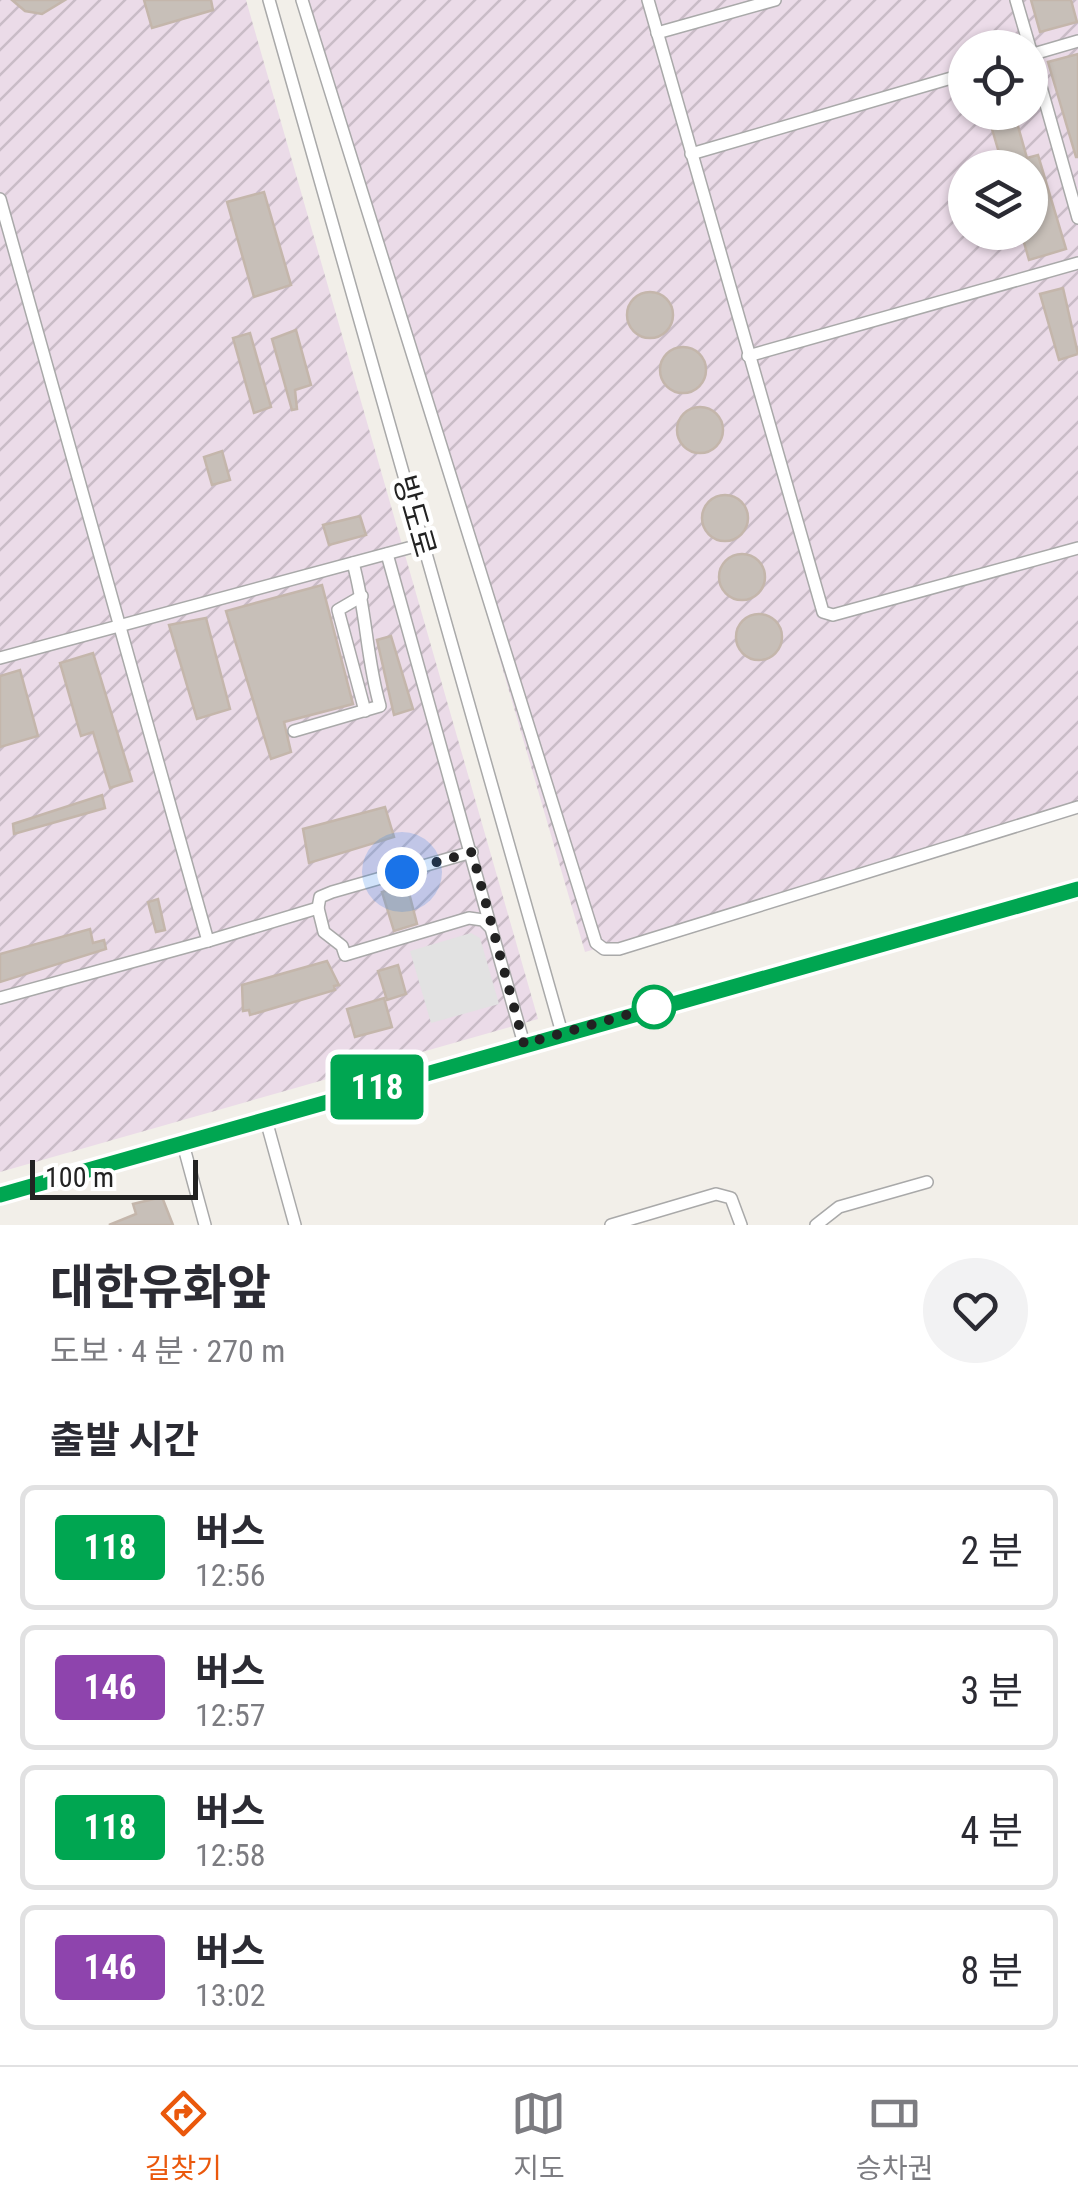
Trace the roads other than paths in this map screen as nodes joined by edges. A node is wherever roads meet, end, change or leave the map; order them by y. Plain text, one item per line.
1 (269, 0) edge
2 (302, 0) edge
3 (648, 0) edge
4 (774, 0) edge
5 (1016, 0) edge
6 (1024, 30) edge
7 (657, 33) junction
8 (1078, 42) edge
9 (1048, 48) edge
10 (948, 79) edge
11 (1048, 114) edge
12 (691, 154) junction
13 (0, 199) edge
14 (1078, 218) edge
15 (1078, 263) edge
16 (748, 356) junction
17 (423, 544) junction
18 (1078, 548) edge
19 (387, 554) junction
20 (353, 563) junction
21 (362, 596) junction
22 (120, 626) junction
23 (0, 658) edge
24 (365, 711) junction
25 (294, 731) dead end
26 (1078, 807) edge
27 (472, 852) junction
28 (1078, 889) edge
29 (318, 908) junction
30 (491, 928) junction
31 (208, 941) junction
32 (0, 998) edge
33 (562, 1033) junction
34 (524, 1044) junction
35 (266, 1120) junction
36 (182, 1144) junction
37 (927, 1182) dead end
38 (0, 1195) edge
39 (205, 1225) edge
40 (295, 1225) edge
41 (611, 1225) edge
42 (741, 1225) edge
43 (816, 1225) edge

1 - 17 street, 방도로
2 - 26 street
3 - 7 street
4 - 7 street
5 - 6 street
7 - 12 street
8 - 9 street
10 - 12 street
11 - 14 street
12 - 16 street
13 - 22 street
15 - 16 street
16 - 18 street
17 - 19 street
17 - 33 street, 방도로
19 - 20 street
19 - 27 street
20 - 21 street
20 - 22 street
21 - 24 street
21 - 24 street
22 - 23 street
22 - 31 street
24 - 25 street
27 - 29 street
27 - 30 street
28 - 33 street
29 - 30 street
29 - 31 street
30 - 34 street
31 - 32 street
33 - 34 street
34 - 35 street
35 - 36 street
35 - 40 street
36 - 38 street
36 - 39 street
37 - 43 street
41 - 42 street

